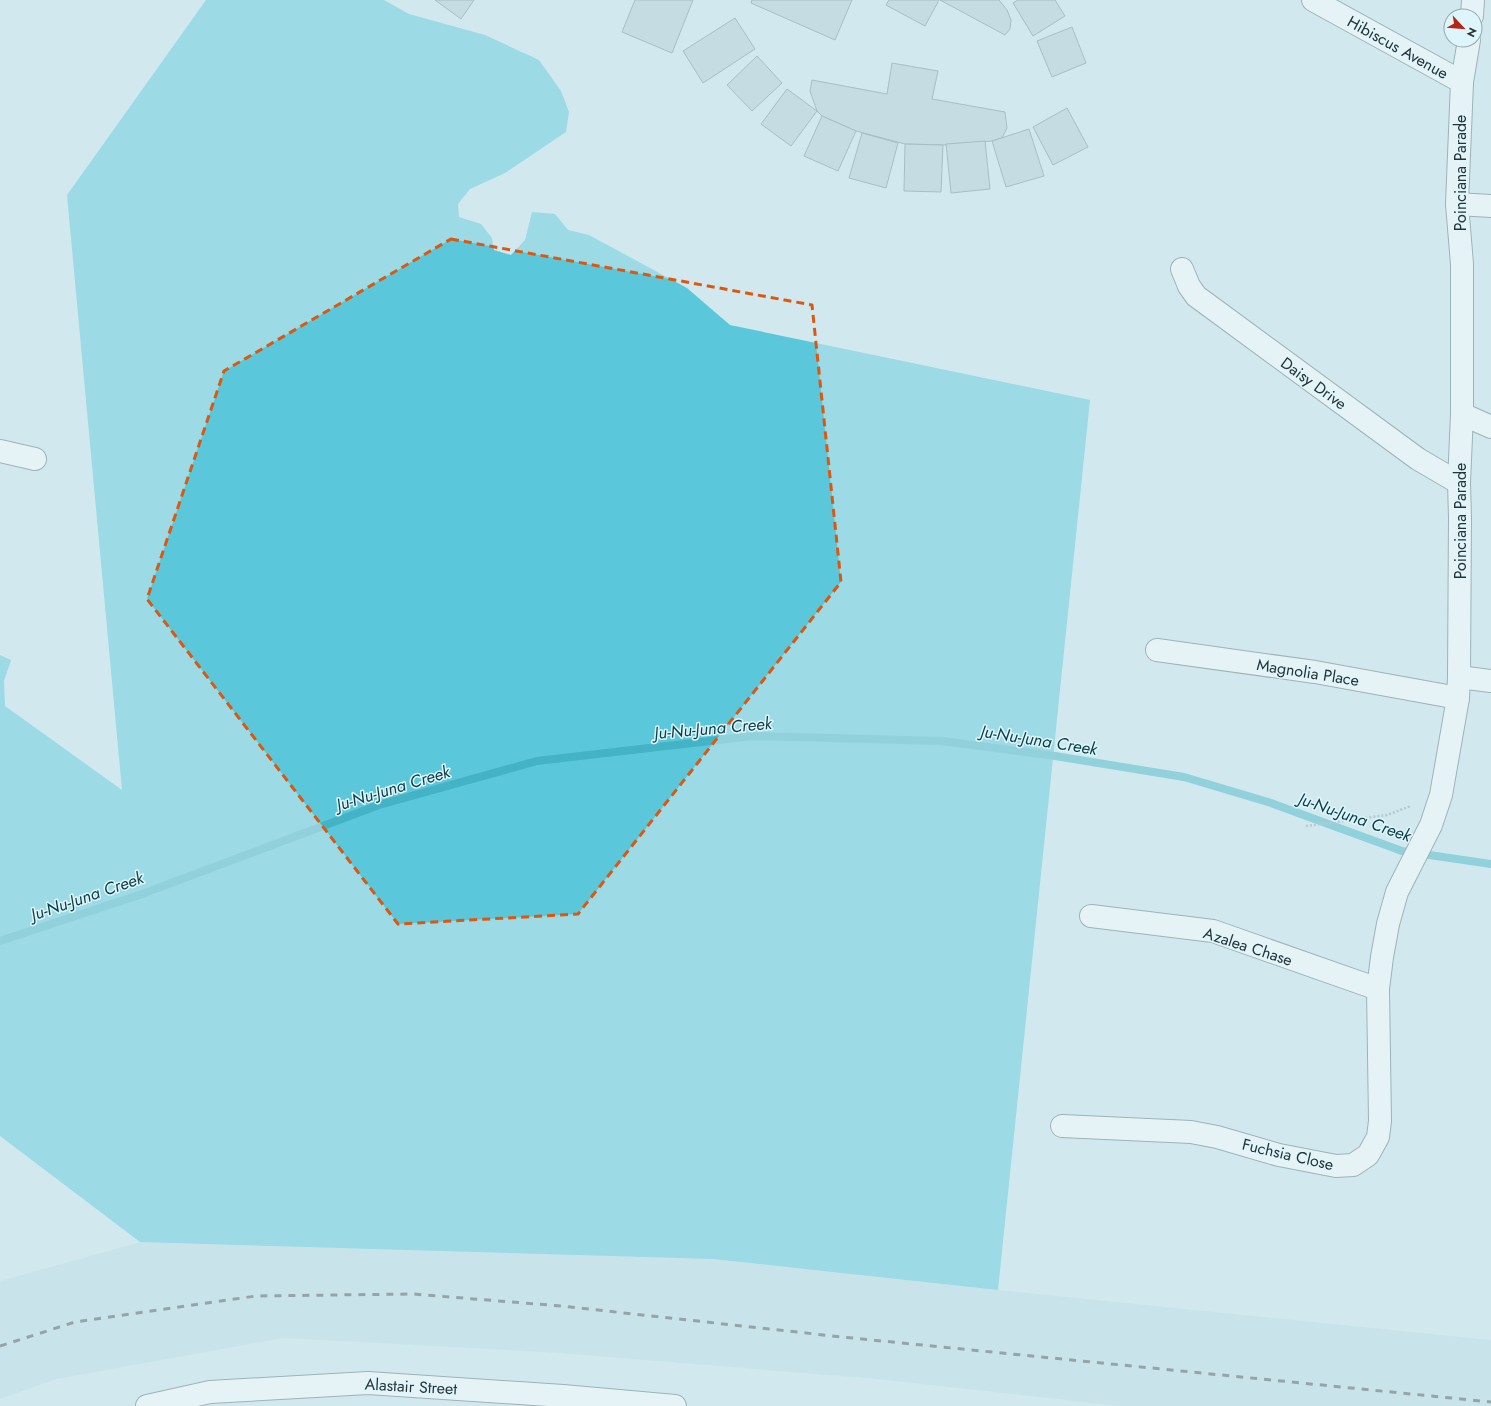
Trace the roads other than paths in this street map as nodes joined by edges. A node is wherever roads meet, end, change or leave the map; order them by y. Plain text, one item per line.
1 (1313, 0) edge
2 (1468, 48) edge
3 (1462, 82) junction
4 (1457, 204) junction
5 (1491, 206) edge
6 (1182, 269) dead end
7 (1462, 414) junction
8 (1491, 427) edge
9 (0, 450) edge
10 (35, 459) dead end
11 (1459, 483) junction
12 (1157, 650) dead end
13 (1491, 681) edge
14 (1458, 687) junction
15 (1091, 916) dead end
16 (1378, 990) junction
17 (1062, 1126) dead end
18 (147, 1406) edge
19 (675, 1406) edge

1 - 3 street, Hibiscus Avenue
2 - 3 street, Poinciana Parade
3 - 4 street, Poinciana Parade
4 - 5 street
4 - 7 street, Poinciana Parade
6 - 11 street, Daisy Drive
7 - 8 street
7 - 11 street, Poinciana Parade
9 - 10 street
11 - 14 street, Poinciana Parade
12 - 14 street, Magnolia Place
13 - 14 street, Magnolia Place
14 - 16 street, Poinciana Parade
15 - 16 street, Azalea Chase
16 - 17 street, Fuchsia Close
18 - 19 street, Alastair Street

